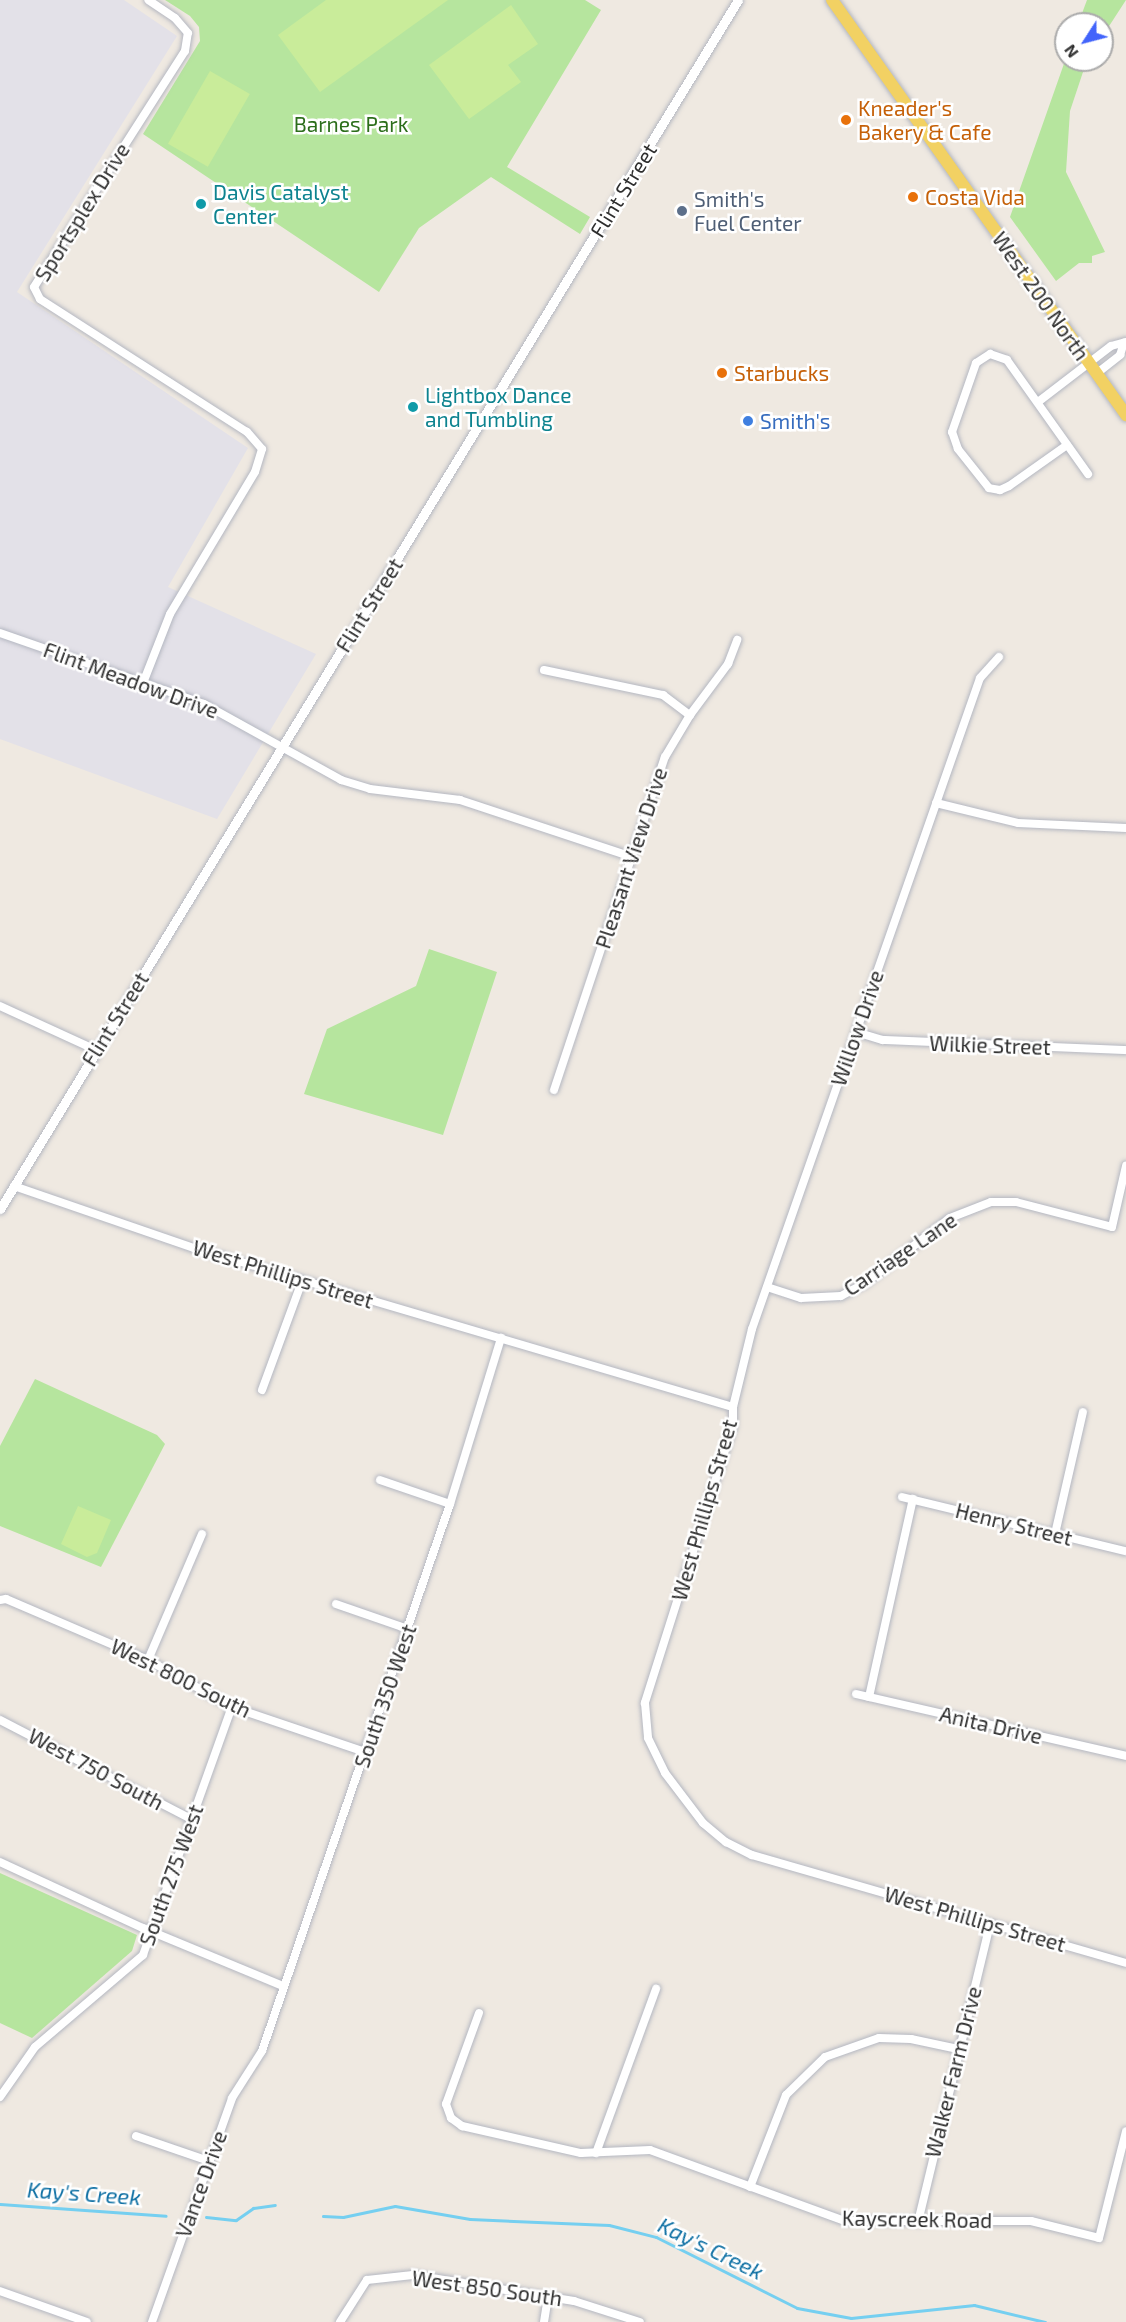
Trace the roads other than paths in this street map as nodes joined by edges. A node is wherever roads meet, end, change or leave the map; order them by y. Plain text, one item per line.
1 (148, 0) edge
2 (738, 0) edge
3 (832, 0) edge
4 (1125, 343) edge
5 (1088, 362) junction
6 (1096, 374) junction
7 (1038, 402) junction
8 (1126, 415) edge
9 (1067, 445) junction
10 (1088, 474) dead end
11 (0, 633) edge
12 (737, 640) dead end
13 (999, 657) dead end
14 (543, 670) dead end
15 (143, 683) junction
16 (690, 715) junction
17 (282, 749) junction
18 (936, 803) junction
19 (1126, 828) edge
20 (632, 857) junction
21 (0, 1006) edge
22 (856, 1032) junction
23 (96, 1050) junction
24 (1126, 1050) edge
25 (554, 1090) dead end
26 (1126, 1166) edge
27 (14, 1186) junction
28 (0, 1209) edge
29 (302, 1281) junction
30 (767, 1287) junction
31 (501, 1338) junction
32 (262, 1390) dead end
33 (733, 1407) junction
34 (1083, 1412) dead end
35 (380, 1480) dead end
36 (902, 1497) dead end
37 (914, 1499) junction
38 (450, 1504) junction
39 (202, 1534) dead end
40 (1055, 1534) junction
41 (1126, 1551) edge
42 (0, 1600) edge
43 (336, 1604) dead end
44 (408, 1629) junction
45 (148, 1660) junction
46 (856, 1694) dead end
47 (868, 1697) junction
48 (232, 1707) junction
49 (0, 1720) edge
50 (365, 1752) junction
51 (1126, 1756) edge
52 (191, 1819) junction
53 (0, 1862) edge
54 (990, 1924) junction
55 (152, 1932) junction
56 (1126, 1964) edge
57 (283, 1986) junction
58 (656, 1989) dead end
59 (479, 2013) dead end
60 (958, 2049) junction
61 (262, 2051) joint
62 (0, 2097) edge
63 (1126, 2131) edge
64 (136, 2136) dead end
65 (596, 2153) junction
66 (209, 2161) junction
67 (750, 2187) junction
68 (918, 2222) junction
69 (0, 2291) edge
70 (548, 2296) junction
71 (87, 2322) edge
72 (152, 2322) edge
73 (340, 2322) edge
74 (544, 2322) edge
75 (640, 2322) edge

1 - 15 street, Sportsplex Drive
2 - 17 street, Flint Street
3 - 5 main road, West 200 North
4 - 5 street
4 - 6 street
5 - 6 main road, West 200 North
5 - 7 street
6 - 8 main road, West 200 North
7 - 9 street
7 - 9 street
9 - 10 street
11 - 15 street, Flint Meadow Drive
12 - 16 street, Pleasant View Drive
13 - 18 street, Willow Drive
14 - 16 street
15 - 17 street, Flint Meadow Drive
16 - 20 street, Pleasant View Drive
17 - 20 street, Flint Meadow Drive
17 - 23 street, Flint Street
18 - 19 street
18 - 22 street, Willow Drive
20 - 25 street, Pleasant View Drive
21 - 23 street
22 - 24 street, Wilkie Street
22 - 30 street, Willow Drive
23 - 27 street, Flint Street
26 - 30 street, Carriage Lane
27 - 28 street, Flint Street
27 - 29 street, West Phillips Street
29 - 31 street, West Phillips Street
29 - 32 street
30 - 33 street, Willow Drive
31 - 33 street, West Phillips Street
31 - 38 street, South 350 West
33 - 54 street, West Phillips Street
34 - 40 street
35 - 38 street
36 - 37 street, Henry Street
37 - 40 street, Henry Street
37 - 47 street
38 - 44 street, South 350 West
39 - 45 street
40 - 41 street, Henry Street
42 - 45 street, West 800 South
43 - 44 street
44 - 50 street, South 350 West
45 - 48 street, West 800 South
46 - 47 street, Anita Drive
47 - 51 street, Anita Drive
48 - 50 street, West 800 South
48 - 52 street, South 275 West
49 - 52 street, West 750 South
50 - 57 street, South 350 West
52 - 55 street, South 275 West
53 - 55 street
54 - 56 street, West Phillips Street
54 - 60 street, Walker Farm Drive
55 - 57 street
55 - 62 street, South 275 West
57 - 61 street, South 350 West
58 - 65 street
59 - 65 street, Kayscreek Road
60 - 67 street
60 - 68 street, Walker Farm Drive
61 - 66 street, Vance Drive
63 - 68 street, Kayscreek Road
64 - 66 street
65 - 67 street, Kayscreek Road
66 - 72 street, Vance Drive
67 - 68 street, Kayscreek Road
69 - 71 street
70 - 73 street, West 850 South
70 - 74 street
70 - 75 street, West 850 South

